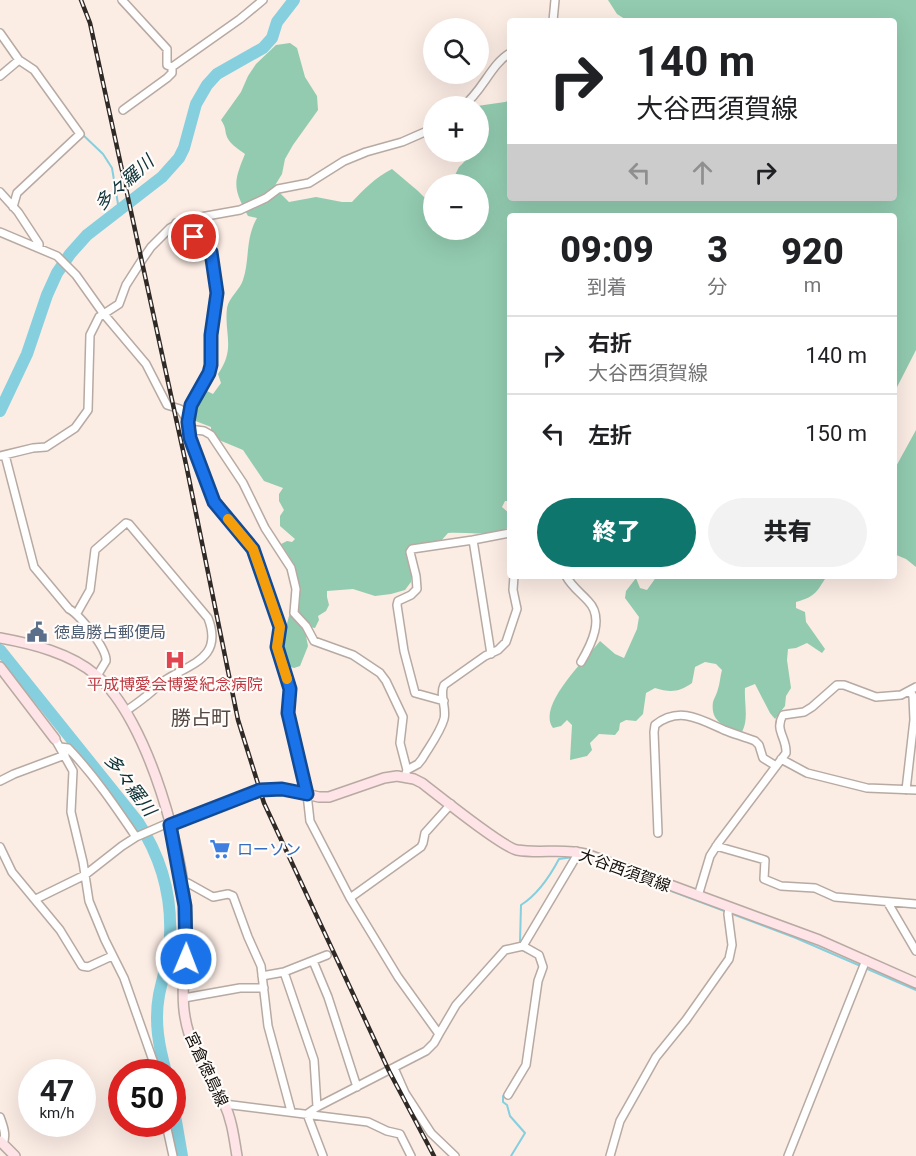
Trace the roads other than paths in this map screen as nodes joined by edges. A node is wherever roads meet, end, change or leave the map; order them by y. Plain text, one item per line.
1 (122, 0) edge
2 (263, 0) edge
3 (555, 0) edge
4 (553, 18) edge
5 (0, 33) edge
6 (507, 55) edge
7 (18, 60) junction
8 (172, 67) junction
9 (0, 76) edge
10 (474, 96) edge
11 (123, 110) dead end
12 (423, 133) edge
13 (0, 192) edge
14 (13, 207) junction
15 (176, 223) junction
16 (0, 232) edge
17 (39, 248) junction
18 (103, 314) junction
19 (191, 405) junction
20 (180, 409) junction
21 (188, 425) junction
22 (2, 455) edge
23 (507, 534) edge
24 (473, 540) junction
25 (514, 579) edge
26 (568, 579) edge
27 (77, 613) junction
28 (0, 638) edge
29 (491, 654) junction
30 (581, 662) dead end
31 (0, 667) edge
32 (97, 676) junction
33 (913, 689) edge
34 (444, 701) junction
35 (126, 711) junction
36 (915, 719) edge
37 (57, 743) junction
38 (65, 755) junction
39 (779, 763) junction
40 (406, 774) junction
41 (0, 781) edge
42 (906, 790) junction
43 (916, 790) edge
44 (307, 794) junction
45 (451, 804) junction
46 (170, 825) junction
47 (658, 833) dead end
48 (138, 837) junction
49 (716, 846) junction
50 (0, 847) edge
51 (576, 851) junction
52 (85, 875) junction
53 (182, 883) junction
54 (698, 896) junction
55 (351, 898) junction
56 (36, 899) junction
57 (888, 903) junction
58 (916, 904) edge
59 (729, 908) junction
60 (523, 946) junction
61 (916, 951) edge
62 (327, 955) dead end
63 (112, 956) junction
64 (313, 960) junction
65 (866, 960) junction
66 (284, 972) junction
67 (262, 976) junction
68 (916, 982) edge
69 (264, 988) junction
70 (184, 998) junction
71 (439, 1034) junction
72 (152, 1059) edge
73 (394, 1068) junction
74 (357, 1087) junction
75 (508, 1095) dead end
76 (224, 1104) junction
77 (317, 1107) junction
78 (291, 1111) junction
79 (307, 1114) junction
80 (0, 1118) edge
81 (169, 1137) edge
82 (2, 1142) edge
83 (15, 1156) edge
84 (173, 1156) edge
85 (237, 1156) edge
86 (322, 1156) edge
87 (411, 1156) edge
88 (455, 1156) edge
89 (610, 1156) edge
90 (788, 1156) edge

1 - 8 street
2 - 8 street
3 - 4 street
5 - 7 street
6 - 10 street
7 - 9 street
7 - 14 street
8 - 11 street
12 - 15 street
13 - 14 street
14 - 17 street
15 - 18 street
15 - 19 street
16 - 17 street
17 - 18 street
18 - 20 street
18 - 22 street
19 - 20 street
19 - 21 street
20 - 21 street
21 - 40 street
21 - 44 street
22 - 27 street
23 - 24 street
24 - 29 street
24 - 34 street
25 - 29 street
26 - 30 street
27 - 32 street
27 - 35 street
28 - 32 main road, 宮倉徳島線
29 - 34 street
31 - 37 main road
32 - 35 main road, 宮倉徳島線
33 - 36 street
33 - 39 street
34 - 40 street
35 - 46 main road, 宮倉徳島線
36 - 42 street
37 - 38 street
37 - 48 street
38 - 41 street
38 - 52 street
39 - 42 street
39 - 47 street
39 - 49 street
40 - 44 main road
40 - 45 main road, 大谷西須賀線
42 - 43 street
44 - 46 main road
44 - 55 street
45 - 51 main road, 大谷西須賀線
45 - 55 street
46 - 48 street
46 - 53 main road, 宮倉徳島線
48 - 52 street
49 - 54 street
49 - 57 street
50 - 56 street
51 - 54 main road, 大谷西須賀線
51 - 60 street
52 - 56 street
52 - 63 street
53 - 67 street
53 - 70 main road, 宮倉徳島線
54 - 59 main road, 大谷西須賀線
55 - 71 street
56 - 63 street
57 - 58 street
57 - 61 street
59 - 65 main road, 大谷西須賀線
59 - 89 street
60 - 71 street
60 - 75 street
62 - 64 street
63 - 72 street
64 - 66 street
64 - 74 street
65 - 68 main road, 大谷西須賀線
65 - 90 street
66 - 67 street
66 - 77 street
67 - 69 street
69 - 70 street
69 - 78 street
70 - 76 main road, 宮倉徳島線
71 - 73 street
73 - 74 street
73 - 88 street
74 - 77 street
76 - 78 street
76 - 85 main road, 宮倉徳島線
77 - 79 street
78 - 79 street
79 - 86 street
79 - 87 street
80 - 82 street
81 - 84 street
82 - 83 main road

